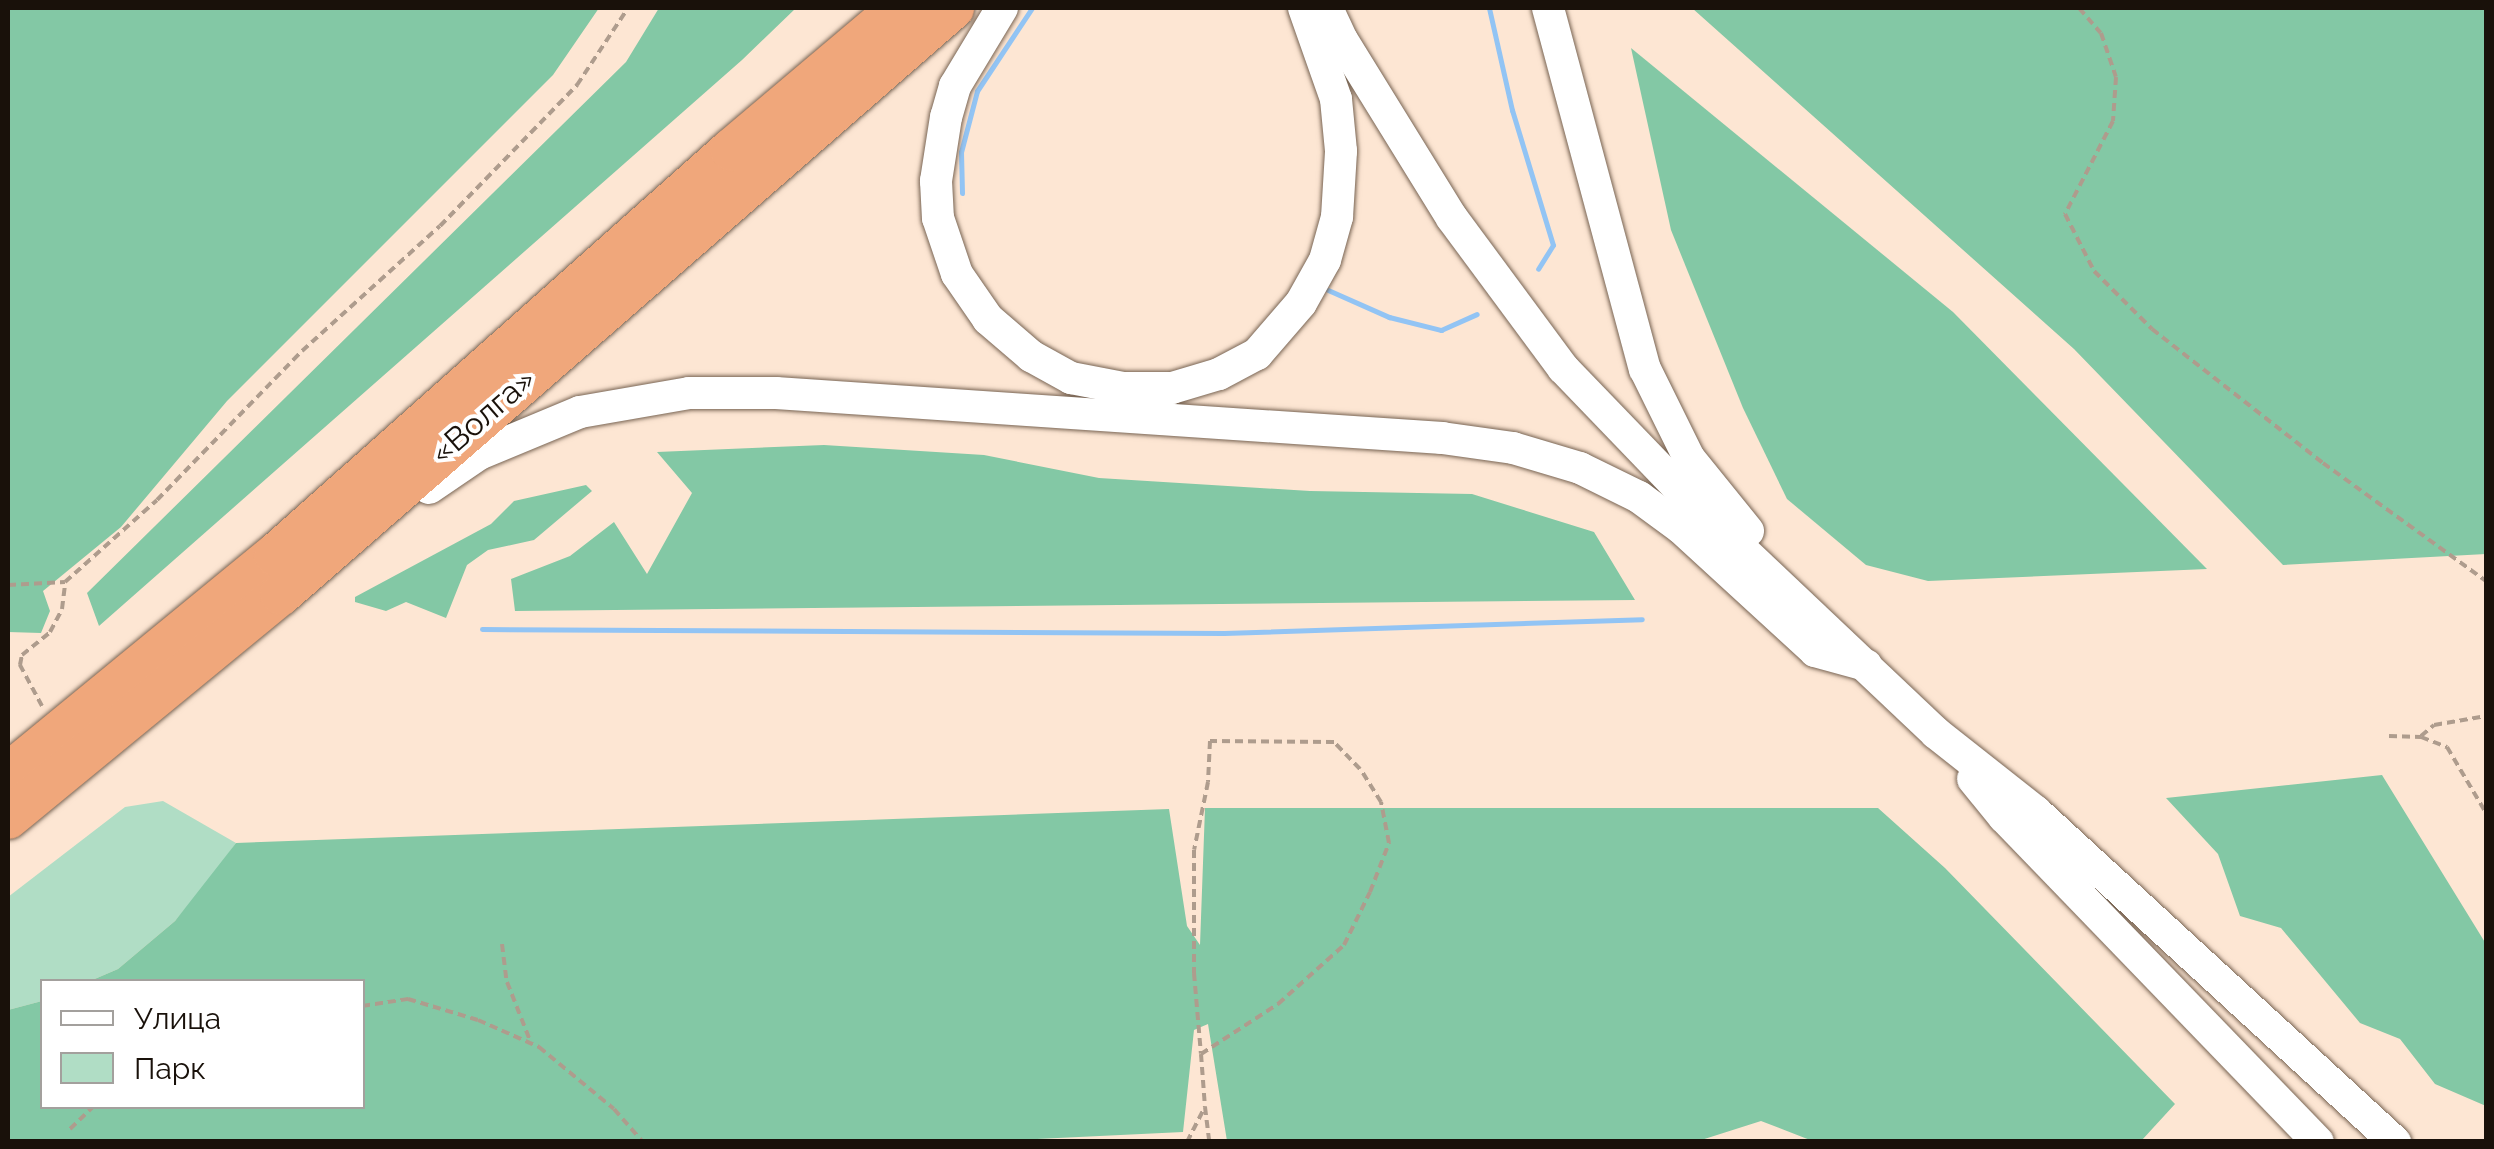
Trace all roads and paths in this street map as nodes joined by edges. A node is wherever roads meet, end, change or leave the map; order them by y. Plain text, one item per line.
1 (628, 8) edge
2 (866, 8) edge
3 (898, 8) edge
4 (953, 8) edge
5 (1002, 8) edge
6 (1304, 8) edge
7 (1328, 8) edge
8 (1548, 8) edge
9 (2079, 8) edge
10 (731, 150) junction
11 (2486, 581) edge
12 (65, 582) junction
13 (8, 584) edge
14 (281, 594) junction
15 (1866, 665) junction
16 (2486, 716) edge
17 (60, 729) junction
18 (1936, 733) junction
19 (2389, 736) dead end
20 (2420, 737) junction
21 (8, 774) edge
22 (2486, 813) edge
23 (8, 818) edge
24 (502, 944) dead end
25 (365, 1005) edge
26 (532, 1043) junction
27 (1200, 1054) junction
28 (1205, 1107) junction
29 (91, 1109) edge
30 (70, 1129) dead end
31 (643, 1142) edge
32 (1187, 1142) edge
33 (1210, 1142) edge
34 (2318, 1142) edge
35 (2395, 1142) edge

1 - 12 path
2 - 10 main road
3 - 10 highway, «Волга»
4 - 14 highway, «Волга»
5 - 6 main road
7 - 15 main road
8 - 15 main road
9 - 11 path
10 - 17 highway, «Волга»
12 - 13 path
12 - 17 path
14 - 15 main road
14 - 23 highway, «Волга»
15 - 18 main road
16 - 20 path
17 - 21 highway, «Волга»
18 - 34 main road
18 - 35 main road
19 - 20 path
20 - 22 path
24 - 26 path
25 - 26 path
26 - 31 path
27 - 27 path
27 - 28 path
28 - 32 path
28 - 33 path
29 - 30 path

